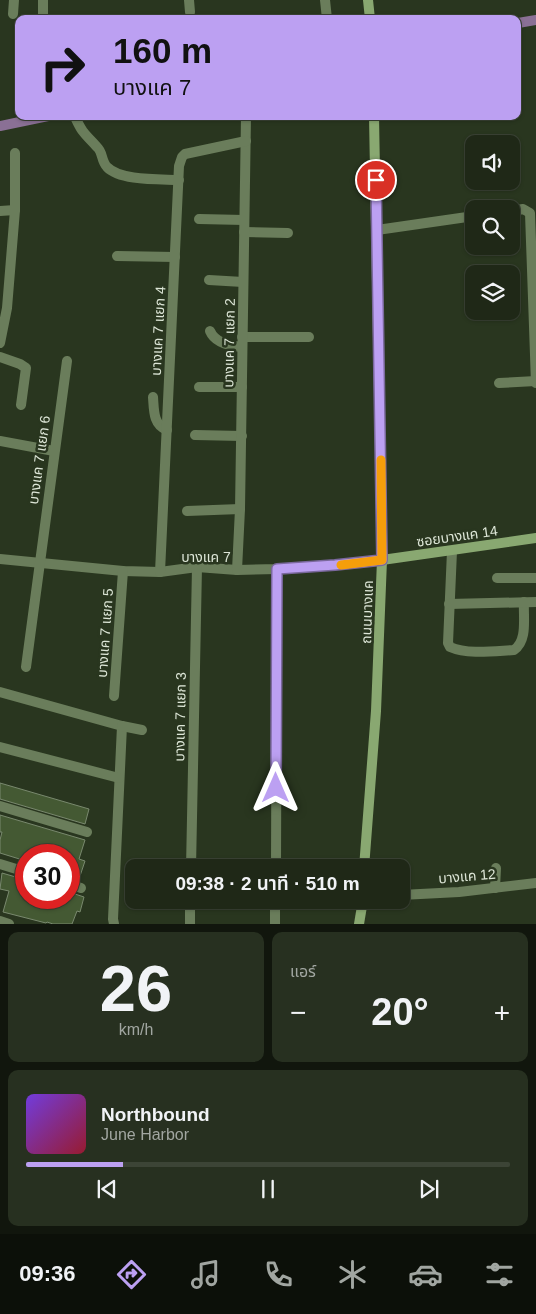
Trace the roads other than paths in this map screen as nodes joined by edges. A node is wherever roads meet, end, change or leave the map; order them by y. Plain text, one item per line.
1 (14, 0) edge
2 (43, 0) edge
3 (188, 0) edge
4 (325, 0) edge
5 (368, 0) edge
6 (190, 12) dead end
7 (13, 14) dead end
8 (43, 15) edge
9 (327, 15) edge
10 (370, 15) edge
11 (76, 120) edge
12 (246, 120) edge
13 (374, 120) edge
14 (246, 141) junction
15 (15, 153) dead end
16 (179, 180) junction
17 (0, 210) edge
18 (15, 210) junction
19 (520, 210) edge
20 (465, 217) edge
21 (199, 219) dead end
22 (244, 220) junction
23 (377, 230) junction
24 (244, 232) junction
25 (288, 233) dead end
26 (117, 256) dead end
27 (176, 257) junction
28 (209, 280) dead end
29 (244, 282) junction
30 (210, 331) dead end
31 (309, 337) dead end
32 (242, 342) junction
33 (0, 343) edge
34 (0, 357) edge
35 (67, 361) dead end
36 (536, 382) edge
37 (499, 383) dead end
38 (199, 387) dead end
39 (242, 387) junction
40 (154, 397) dead end
41 (21, 405) dead end
42 (167, 430) junction
43 (195, 436) dead end
44 (242, 436) junction
45 (0, 442) edge
46 (54, 451) junction
47 (240, 509) junction
48 (187, 511) dead end
49 (536, 538) edge
50 (452, 550) junction
51 (0, 559) edge
52 (382, 560) junction
53 (39, 563) junction
54 (197, 567) junction
55 (277, 569) junction
56 (237, 570) junction
57 (123, 571) junction
58 (160, 572) junction
59 (497, 578) dead end
60 (536, 578) edge
61 (524, 602) junction
62 (536, 602) edge
63 (449, 604) junction
64 (26, 667) dead end
65 (0, 692) edge
66 (114, 696) dead end
67 (122, 726) junction
68 (142, 730) dead end
69 (0, 747) edge
70 (119, 778) junction
71 (0, 806) edge
72 (87, 832) dead end
73 (191, 859) edge
74 (276, 859) edge
75 (365, 859) edge
76 (0, 864) edge
77 (496, 868) dead end
78 (15, 869) edge
79 (536, 883) edge
80 (495, 888) junction
81 (410, 895) edge
82 (190, 909) edge
83 (276, 909) edge
84 (362, 909) edge
85 (0, 921) edge
86 (113, 922) edge
87 (9, 924) edge
88 (190, 924) edge
89 (275, 924) edge
90 (359, 924) edge

1 - 7 street
2 - 8 street
3 - 6 street
4 - 9 street
5 - 10 main road
11 - 16 street
12 - 14 street, บางแค 7 แยก 2
13 - 23 main road, ถนนบางแค
14 - 16 street, บางแค 7 แยก 4
14 - 22 street, บางแค 7 แยก 2
15 - 18 street
16 - 27 street, บางแค 7 แยก 4
17 - 18 street
18 - 33 street
19 - 36 street
20 - 23 street
21 - 22 street
22 - 24 street, บางแค 7 แยก 2
23 - 52 main road, ถนนบางแค
24 - 25 street
24 - 29 street, บางแค 7 แยก 2
26 - 27 street
27 - 42 street, บางแค 7 แยก 4
28 - 29 street
29 - 32 street, บางแค 7 แยก 2
30 - 32 street
31 - 32 street
32 - 39 street, บางแค 7 แยก 2
34 - 41 street
35 - 46 street, บางแค 7 แยก 6
36 - 37 street
38 - 39 street
39 - 44 street, บางแค 7 แยก 2
40 - 42 street
42 - 58 street, บางแค 7 แยก 4
43 - 44 street
44 - 47 street, บางแค 7 แยก 2
45 - 46 street
46 - 53 street, บางแค 7 แยก 6
47 - 48 street
47 - 56 street, บางแค 7 แยก 2
49 - 50 main road, ซอยบางแค 14
50 - 52 main road, ซอยบางแค 14
50 - 63 street
51 - 53 street, บางแค 7
52 - 55 street, บางแค 7
52 - 75 main road, ถนนบางแค
53 - 57 street, บางแค 7
53 - 64 street, บางแค 7 แยก 6
54 - 56 street, บางแค 7
54 - 58 street, บางแค 7
54 - 73 street, บางแค 7 แยก 3
55 - 56 street, บางแค 7
55 - 74 street
57 - 58 street, บางแค 7
57 - 66 street, บางแค 7 แยก 5
59 - 60 street
61 - 62 street
61 - 63 street
61 - 63 street
65 - 67 street
67 - 68 street
67 - 70 street
69 - 70 street
70 - 86 street
71 - 72 street
76 - 78 street
77 - 80 street
79 - 80 street, บางแค 12
80 - 81 street, บางแค 12
82 - 88 street
83 - 89 street
84 - 90 main road
85 - 87 street

